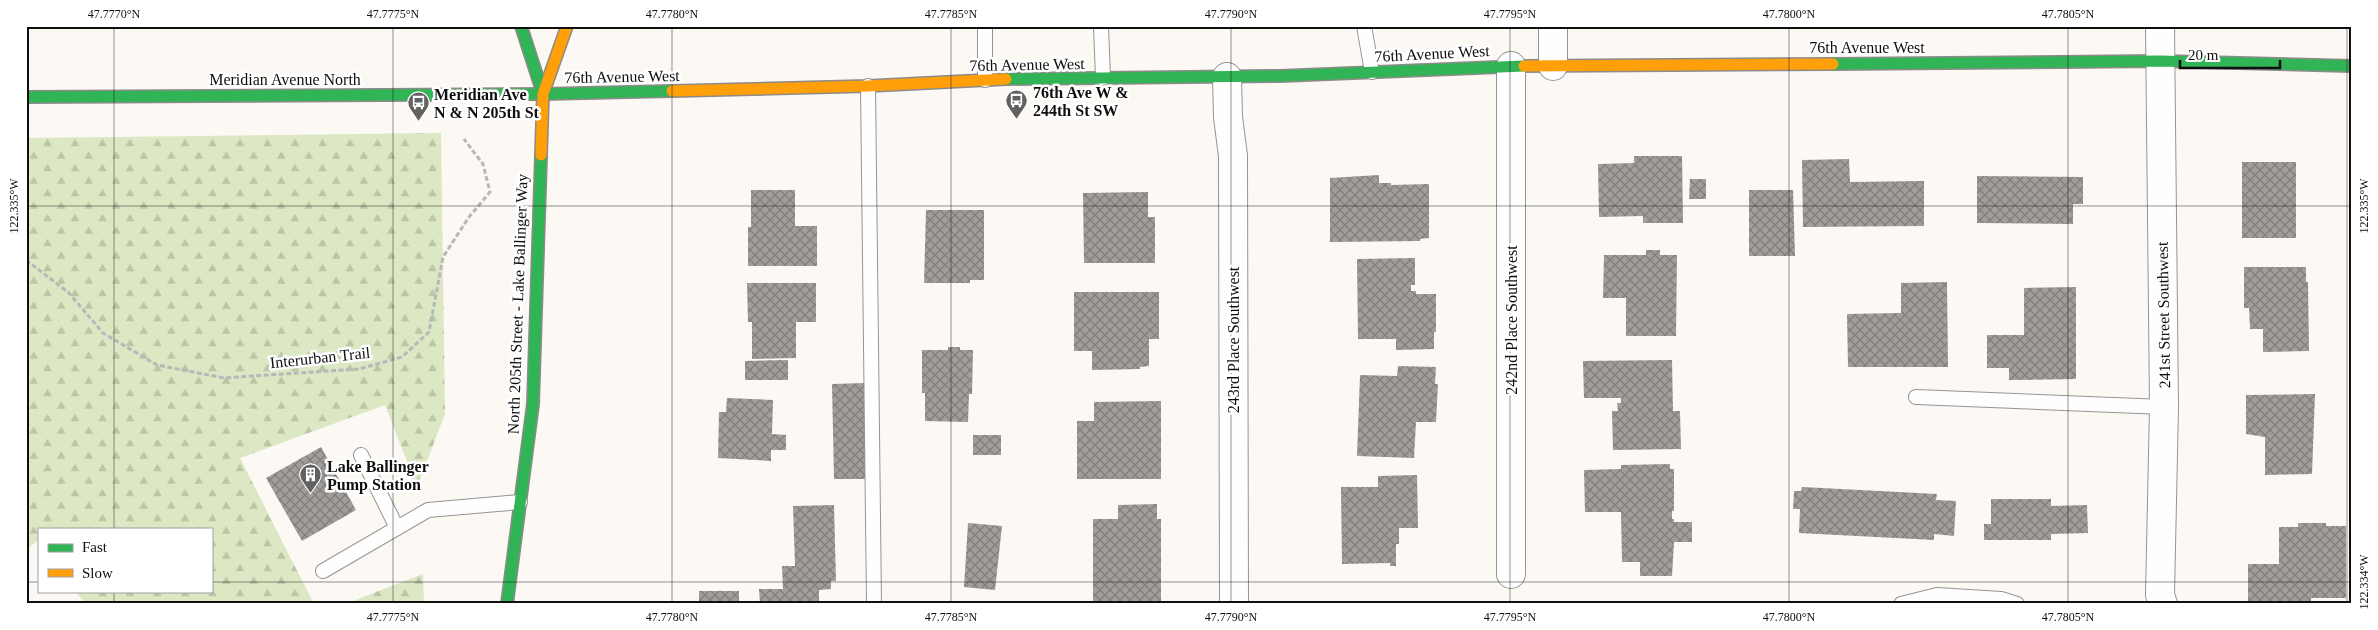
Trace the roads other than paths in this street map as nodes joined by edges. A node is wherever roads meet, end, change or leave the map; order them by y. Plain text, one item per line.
1 (520, 26) edge
2 (567, 26) edge
3 (985, 26) edge
4 (1101, 26) edge
5 (1364, 26) edge
6 (1553, 26) edge
7 (2160, 26) edge
8 (2160, 61) junction
9 (1511, 66) junction
10 (1553, 66) junction
11 (2352, 66) edge
12 (1372, 72) junction
13 (1227, 77) junction
14 (1103, 78) junction
15 (986, 80) junction
16 (868, 86) junction
17 (543, 94) junction
18 (26, 97) edge
19 (1916, 398) dead end
20 (2164, 407) junction
21 (361, 455) dead end
22 (520, 502) junction
23 (396, 528) junction
24 (323, 571) dead end
25 (1511, 574) dead end
26 (507, 604) edge
27 (874, 604) edge
28 (1234, 604) edge
29 (1901, 604) edge
30 (2017, 604) edge
31 (2162, 604) edge

1 - 17 street, North 205th Street - Lake Ballinger Way
2 - 17 street, North 205th Street - Lake Ballinger Way
3 - 15 lane
4 - 14 lane
5 - 12 lane
6 - 10 street
7 - 8 street, 241st Street Southwest
8 - 10 street, 76th Avenue West
8 - 11 street, 76th Avenue West
8 - 20 street, 241st Street Southwest
9 - 10 street, 76th Avenue West
9 - 12 street, 76th Avenue West
9 - 25 street, 242nd Place Southwest
12 - 13 street, 76th Avenue West
13 - 14 street, 76th Avenue West
13 - 28 street, 243rd Place Southwest
14 - 15 street, 76th Avenue West
15 - 16 street, 76th Avenue West
16 - 17 street, 76th Avenue West
16 - 27 lane
17 - 18 street, Meridian Avenue North
17 - 22 street, North 205th Street - Lake Ballinger Way
19 - 20 lane
20 - 31 street, 241st Street Southwest
21 - 23 lane
22 - 23 lane
22 - 26 street, North 205th Street - Lake Ballinger Way
23 - 24 lane
29 - 30 lane

